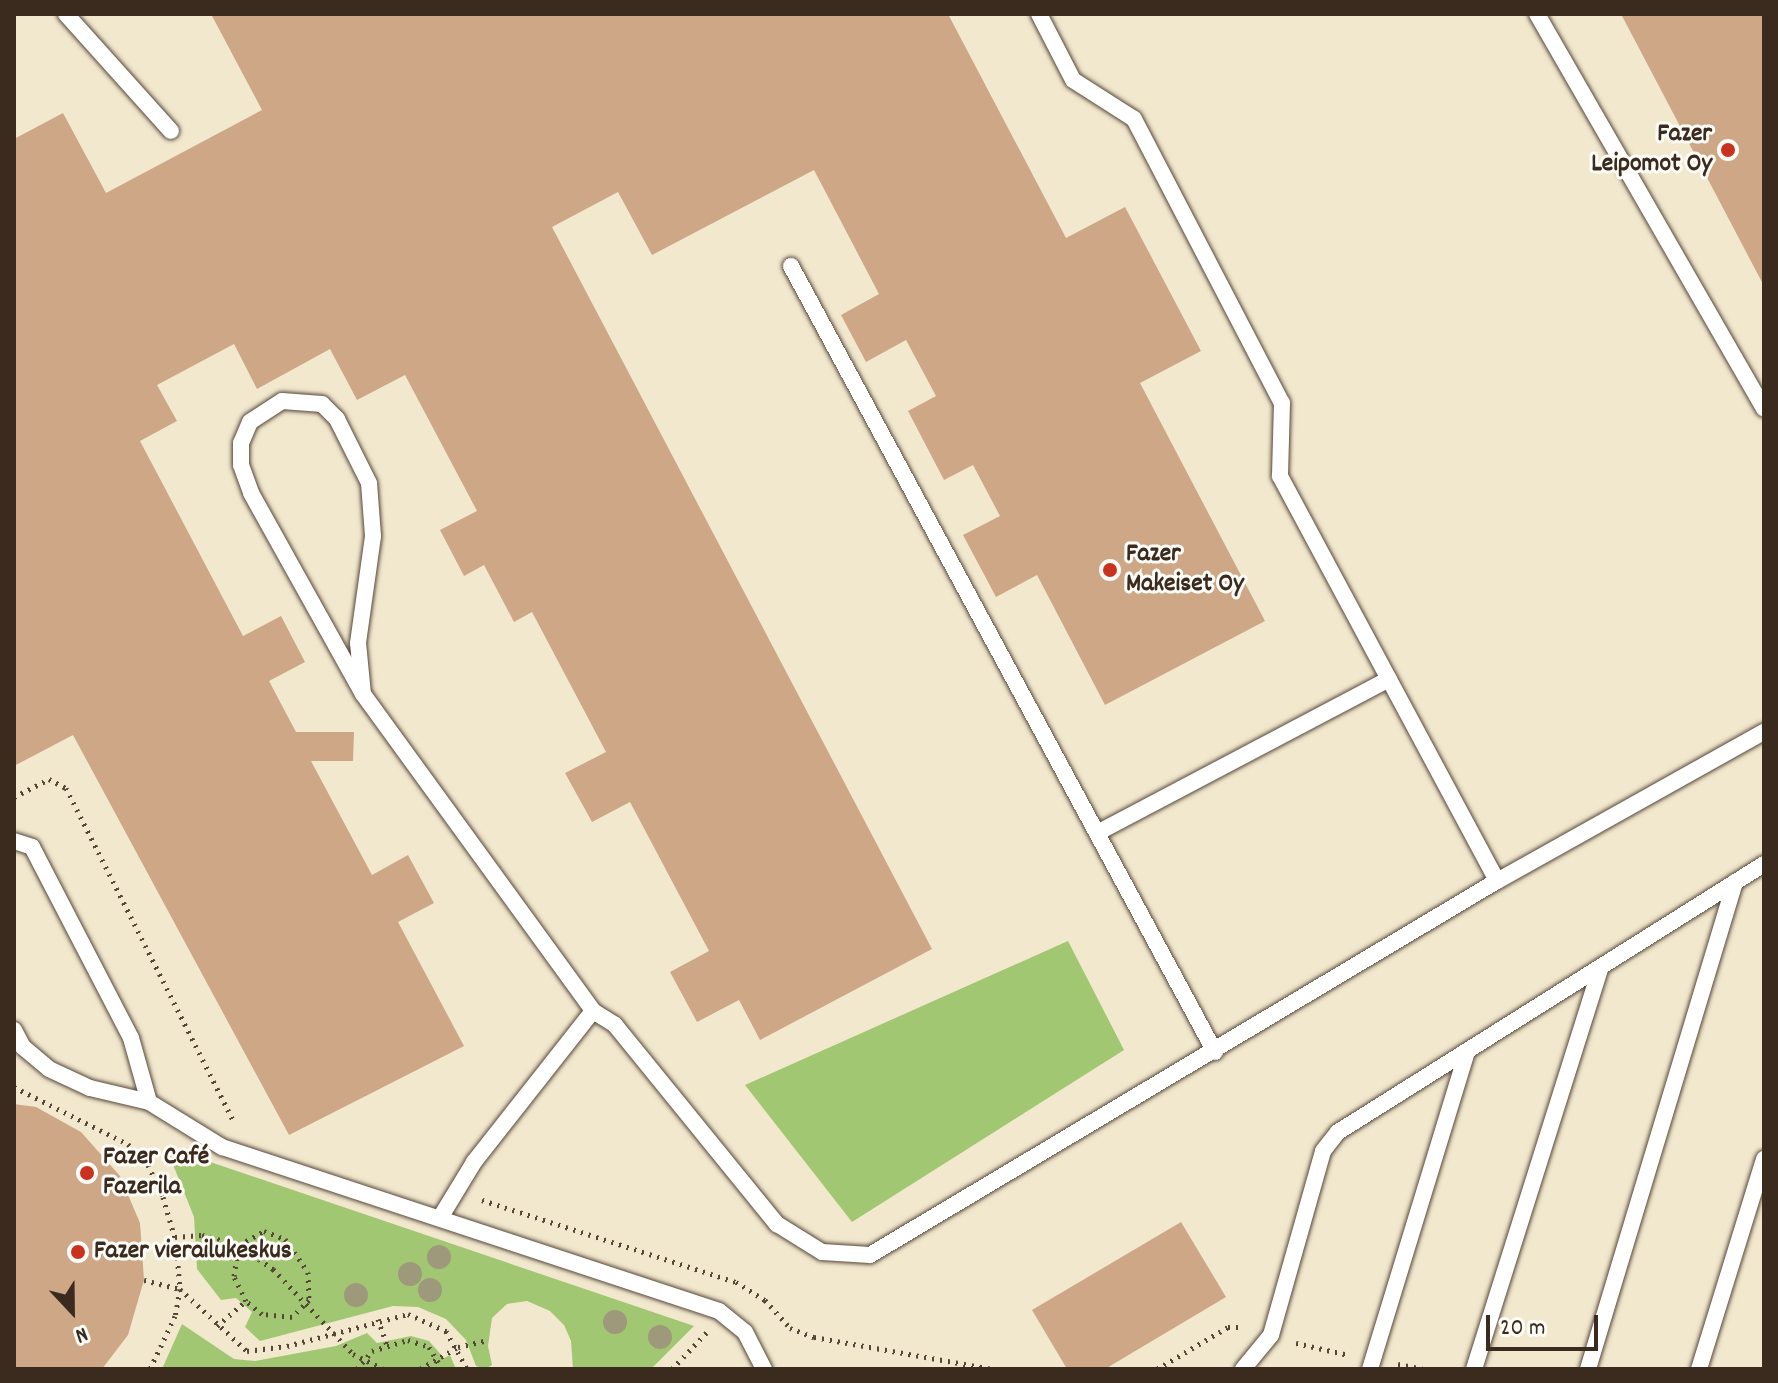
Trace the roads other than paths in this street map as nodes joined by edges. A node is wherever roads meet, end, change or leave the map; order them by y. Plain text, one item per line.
1 (66, 14) edge
2 (1039, 14) edge
3 (1537, 14) edge
4 (171, 131) dead end
5 (791, 266) dead end
6 (1764, 408) edge
7 (1389, 679) junction
8 (363, 694) junction
9 (1764, 732) edge
10 (1097, 833) junction
11 (14, 841) edge
12 (1764, 864) edge
13 (1497, 881) junction
14 (1735, 882) junction
15 (1601, 967) junction
16 (593, 1011) junction
17 (14, 1030) edge
18 (1467, 1051) junction
19 (1215, 1052) junction
20 (149, 1102) junction
21 (1764, 1159) edge
22 (440, 1218) junction
23 (1249, 1368) edge
24 (764, 1369) edge
25 (1370, 1369) edge
26 (1474, 1369) edge
27 (1588, 1369) edge
28 (1699, 1369) edge

1 - 4 lane
2 - 7 lane
3 - 6 lane
5 - 10 lane
7 - 10 lane
7 - 13 lane
8 - 8 lane
8 - 16 lane
9 - 13 lane
10 - 19 lane
11 - 20 lane
12 - 14 lane
13 - 19 lane
14 - 15 lane
14 - 27 lane
15 - 18 lane
15 - 26 lane
16 - 19 lane
16 - 22 lane
17 - 20 lane
18 - 23 lane
18 - 25 lane
20 - 22 lane
21 - 28 lane
22 - 24 lane

